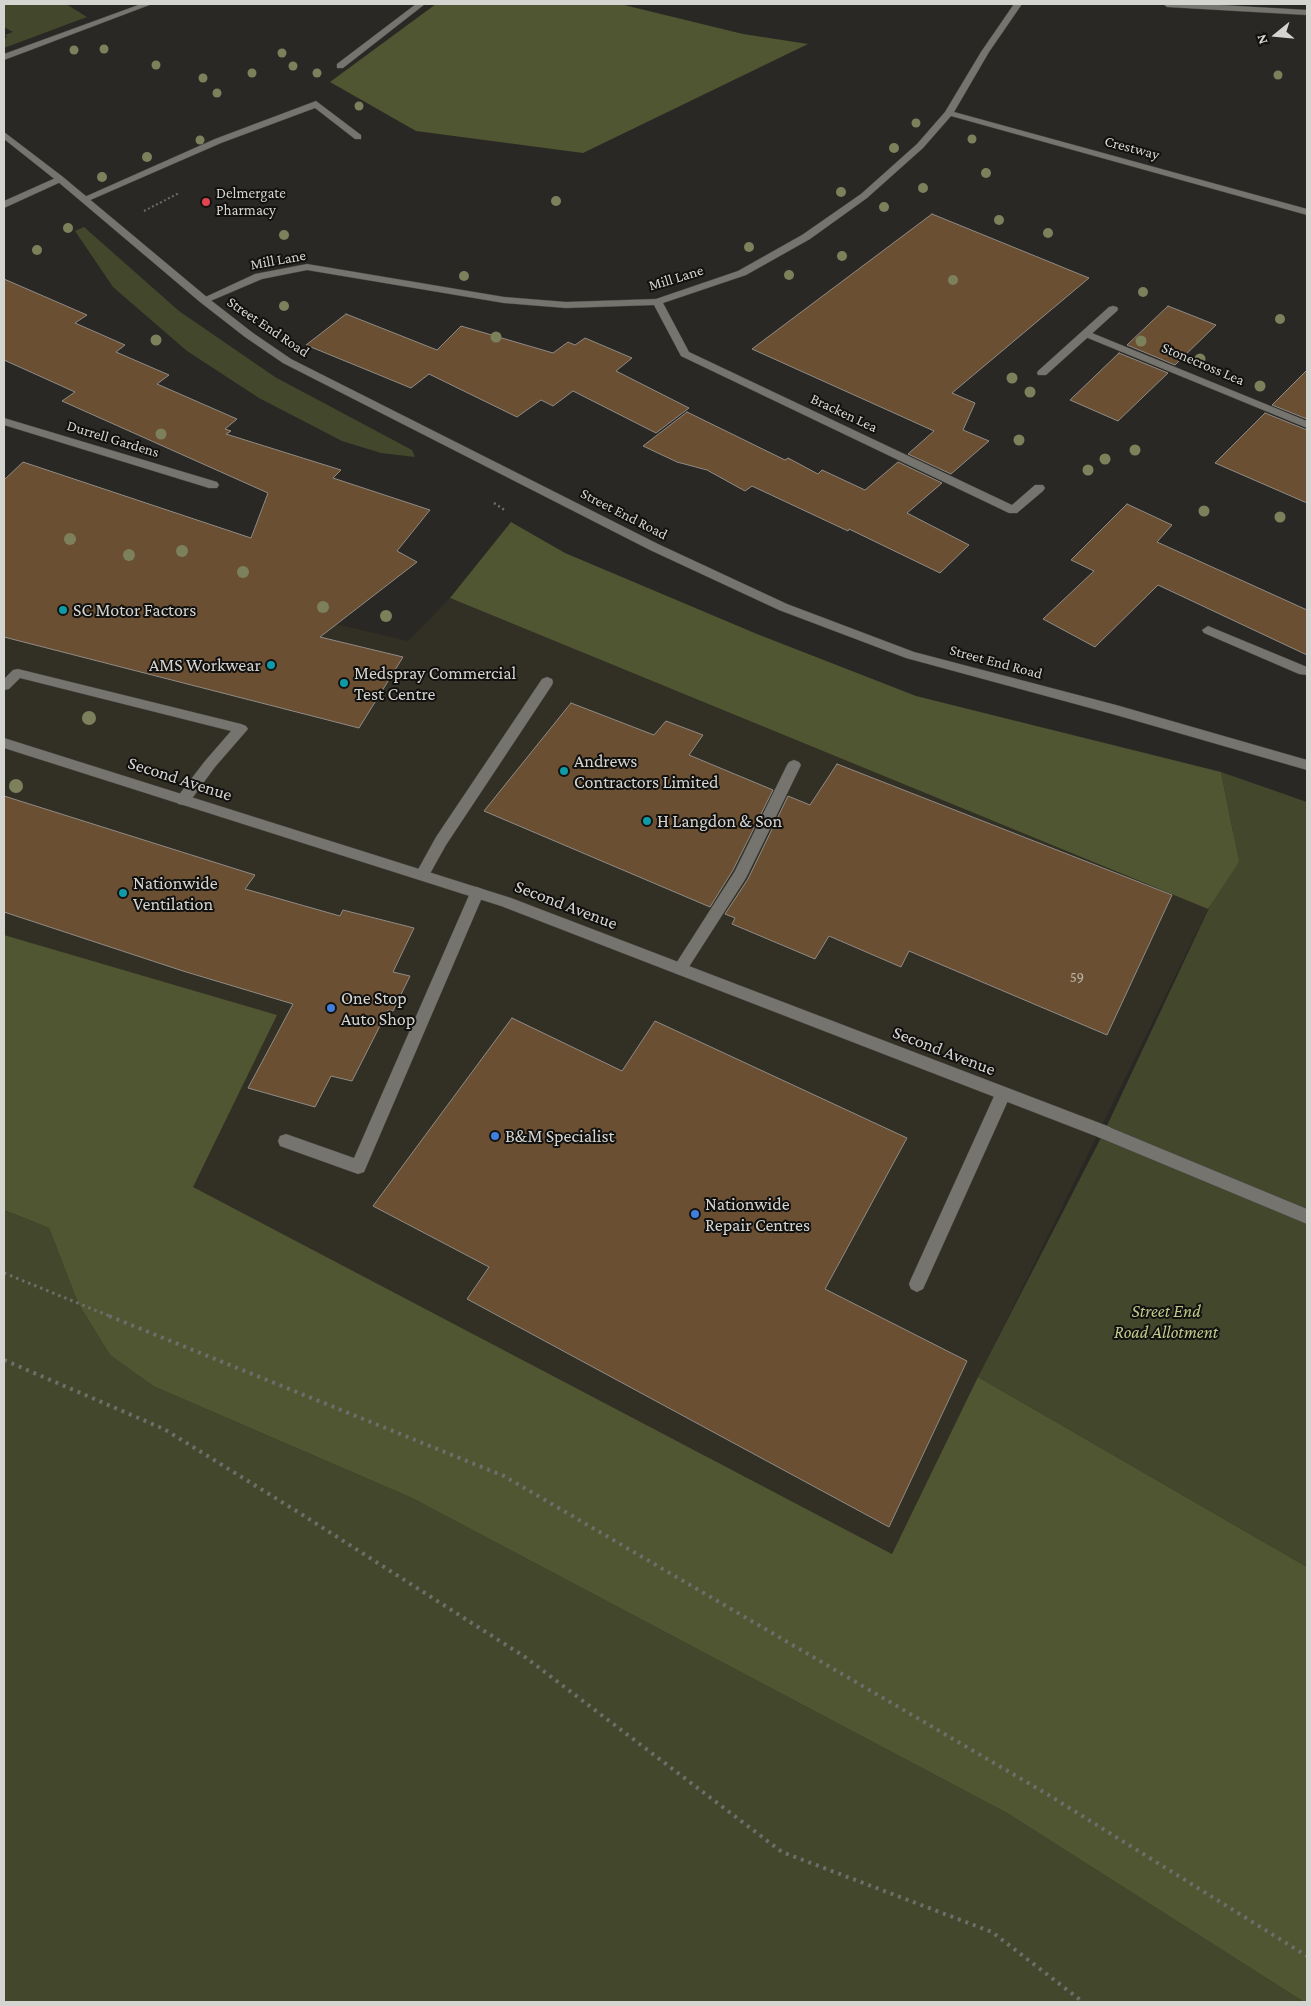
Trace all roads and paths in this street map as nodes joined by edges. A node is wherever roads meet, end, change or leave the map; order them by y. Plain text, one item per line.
1 (148, 4) edge
2 (421, 4) edge
3 (1018, 4) edge
4 (1167, 4) edge
5 (1307, 12) edge
6 (4, 57) edge
7 (340, 66) dead end
8 (949, 113) junction
9 (4, 135) edge
10 (358, 137) dead end
11 (60, 178) junction
12 (85, 199) junction
13 (4, 205) edge
14 (1307, 212) edge
15 (204, 300) junction
16 (657, 302) junction
17 (1113, 309) dead end
18 (1087, 334) junction
19 (1042, 373) dead end
20 (4, 422) edge
21 (1307, 425) edge
22 (213, 485) dead end
23 (1039, 488) dead end
24 (1208, 630) dead end
25 (1307, 671) edge
26 (546, 682) dead end
27 (4, 686) edge
28 (4, 743) edge
29 (794, 765) dead end
30 (1307, 765) edge
31 (183, 800) junction
32 (422, 875) junction
33 (477, 893) junction
34 (680, 969) junction
35 (1004, 1094) junction
36 (286, 1141) dead end
37 (1307, 1217) edge
38 (4, 1273) edge
39 (917, 1284) dead end
40 (4, 1360) edge
41 (1307, 1956) edge
42 (1083, 2002) edge

1 - 6 street
2 - 7 street
3 - 8 street, Mill Lane
4 - 5 street
8 - 14 street, Crestway
8 - 16 street, Mill Lane
9 - 11 street, Street End Road
10 - 12 street
11 - 12 street, Street End Road
11 - 13 street
12 - 15 street, Street End Road
15 - 16 street, Mill Lane
15 - 30 street, Street End Road
16 - 23 street, Bracken Lea
17 - 18 street
18 - 19 street
18 - 21 street, Stonecross Lea
20 - 22 street, Durrell Gardens
24 - 25 street
26 - 32 street
27 - 31 street
28 - 31 street, Second Avenue
29 - 34 street
31 - 32 street, Second Avenue
32 - 33 street, Second Avenue
33 - 34 street, Second Avenue
33 - 36 street
34 - 35 street, Second Avenue
35 - 37 street, Second Avenue
35 - 39 street
38 - 41 path
40 - 42 path

